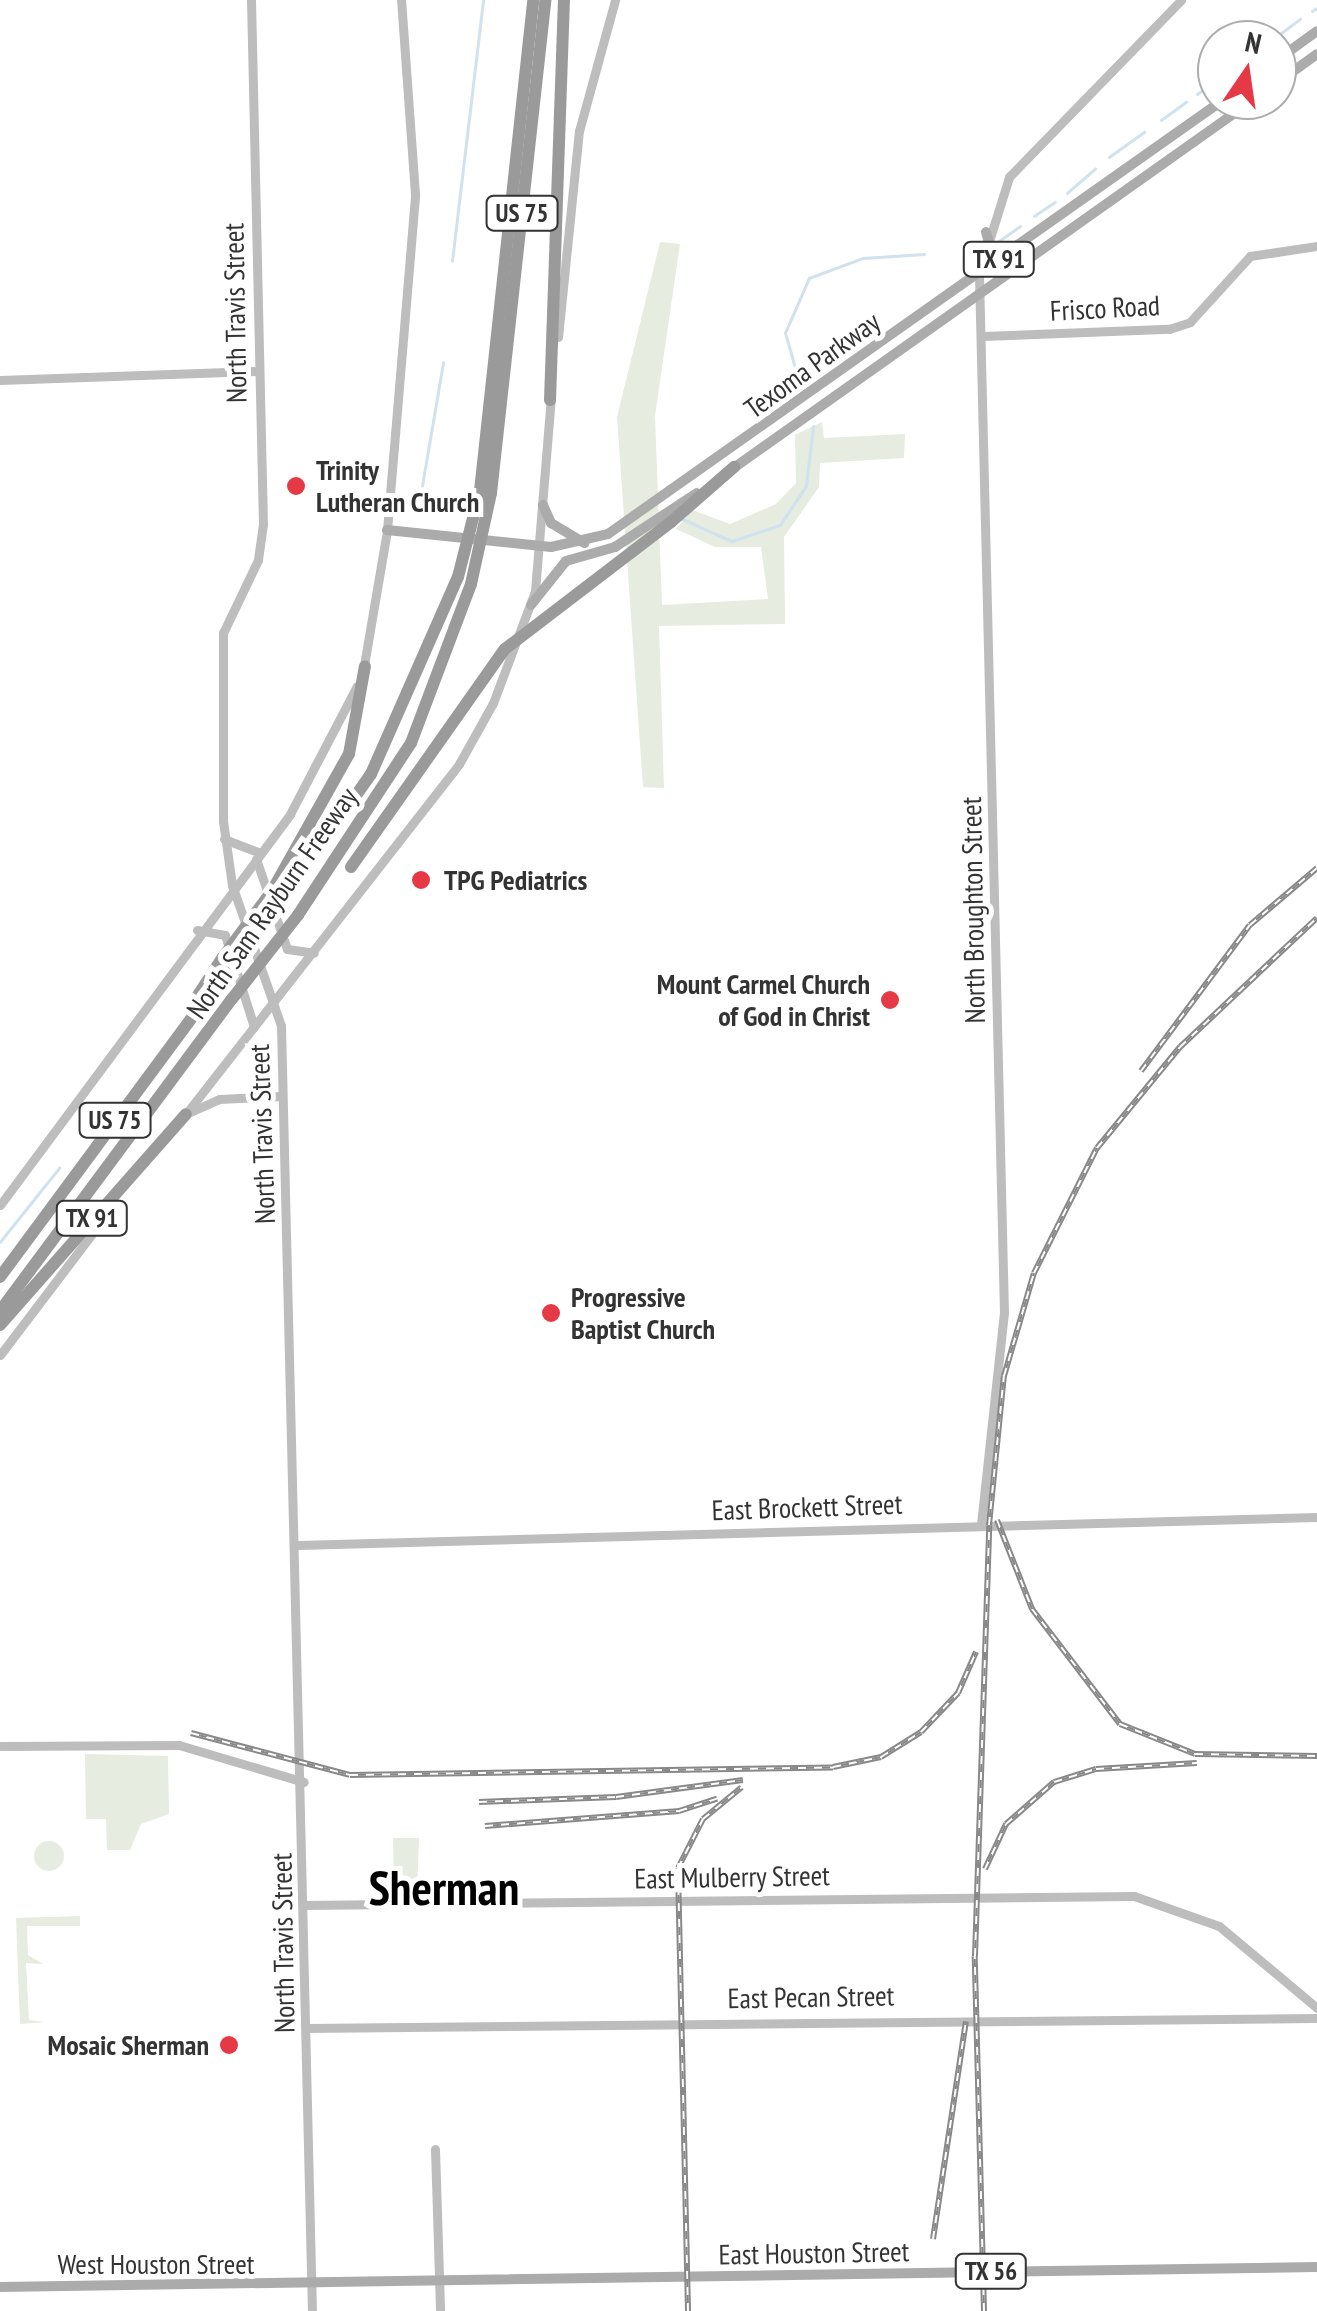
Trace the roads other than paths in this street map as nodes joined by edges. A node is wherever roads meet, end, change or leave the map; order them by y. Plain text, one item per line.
1 (251, 0) edge
2 (401, 0) edge
3 (533, 0) edge
4 (545, 0) edge
5 (564, 0) edge
6 (615, 0) edge
7 (1181, 0) edge
8 (1197, 118) edge
9 (1226, 120) edge
10 (986, 232) junction
11 (1317, 246) edge
12 (1010, 251) junction
13 (978, 274) junction
14 (981, 293) junction
15 (983, 336) junction
16 (258, 371) junction
17 (0, 380) edge
18 (550, 400) junction
19 (776, 418) junction
20 (780, 435) junction
21 (734, 468) junction
22 (486, 492) junction
23 (543, 505) junction
24 (388, 530) junction
25 (585, 544) junction
26 (540, 546) junction
27 (464, 580) junction
28 (531, 605) junction
29 (365, 666) junction
30 (224, 839) junction
31 (258, 856) junction
32 (322, 884) junction
33 (232, 886) junction
34 (278, 896) junction
35 (197, 930) junction
36 (314, 954) junction
37 (279, 1000) junction
38 (254, 1030) junction
39 (282, 1096) junction
40 (186, 1114) junction
41 (0, 1205) edge
42 (0, 1277) edge
43 (0, 1311) edge
44 (0, 1325) edge
45 (0, 1355) edge
46 (1317, 1517) edge
47 (980, 1524) junction
48 (298, 1545) junction
49 (0, 1746) edge
50 (304, 1782) junction
51 (303, 1905) junction
52 (1317, 2008) edge
53 (1317, 2018) edge
54 (306, 2028) junction
55 (436, 2149) dead end
56 (1317, 2267) edge
57 (439, 2282) junction
58 (312, 2285) junction
59 (0, 2286) edge
60 (312, 2311) edge
61 (440, 2311) edge

1 - 16 street, North Travis Street
2 - 24 street, North Sam Rayburn Freeway
3 - 22 highway, North Sam Rayburn Freeway / US 75
4 - 22 highway, North Sam Rayburn Freeway / US 75
5 - 18 highway
6 - 18 street, North Sam Rayburn Freeway
7 - 10 street, North Broughton Street
8 - 12 main road, Texoma Parkway / TX 91
9 - 14 main road, Texoma Parkway / TX 91
10 - 12 main road
10 - 13 street, North Broughton Street
11 - 15 street, Frisco Road
12 - 13 main road, Texoma Parkway / TX 91
13 - 14 street, North Broughton Street
13 - 19 main road, Texoma Parkway / TX 91
14 - 15 street, North Broughton Street
14 - 20 main road, Texoma Parkway / TX 91
15 - 47 street, North Broughton Street
16 - 17 street
16 - 30 street, North Travis Street
18 - 23 street, North Sam Rayburn Freeway
19 - 20 main road
19 - 25 main road, Texoma Parkway / TX 91
20 - 21 main road, Texoma Parkway / TX 91
21 - 28 main road, Texoma Parkway / TX 91
21 - 32 highway, TX 91, bridge
22 - 27 highway, North Sam Rayburn Freeway / US 75, bridge
23 - 25 main road
23 - 26 street, North Sam Rayburn Freeway
24 - 26 main road
24 - 29 street, North Sam Rayburn Freeway
25 - 26 main road
26 - 28 street, North Sam Rayburn Freeway
27 - 32 highway, North Sam Rayburn Freeway / US 75
27 - 34 highway, North Sam Rayburn Freeway / US 75
28 - 36 street, North Sam Rayburn Freeway
29 - 31 street, North Sam Rayburn Freeway
29 - 34 highway
30 - 31 street
30 - 33 street, North Travis Street
31 - 33 street, North Sam Rayburn Freeway
31 - 36 street
32 - 43 highway, North Sam Rayburn Freeway / US 75, bridge
33 - 35 street, North Sam Rayburn Freeway
33 - 37 street, North Travis Street
34 - 42 highway, North Sam Rayburn Freeway / US 75, bridge
35 - 38 street
35 - 41 street, North Sam Rayburn Freeway
36 - 37 street, North Sam Rayburn Freeway
37 - 38 street, North Sam Rayburn Freeway
37 - 39 street, North Travis Street
38 - 40 street, North Sam Rayburn Freeway
39 - 40 street
39 - 48 street, North Travis Street
40 - 44 highway, TX 91
40 - 45 street, North Sam Rayburn Freeway
46 - 47 street, East Brockett Street
47 - 48 street, East Brockett Street
48 - 50 street, North Travis Street
49 - 50 street
50 - 51 street, North Travis Street
51 - 52 street, East Mulberry Street
51 - 54 street, North Travis Street
53 - 54 street, East Pecan Street
54 - 58 street, North Travis Street
55 - 57 street
56 - 57 main road, East Houston Street / TX 56
57 - 58 main road, East Houston Street / TX 56
57 - 61 street
58 - 59 main road, West Houston Street / TX 56
58 - 60 street, North Travis Street

